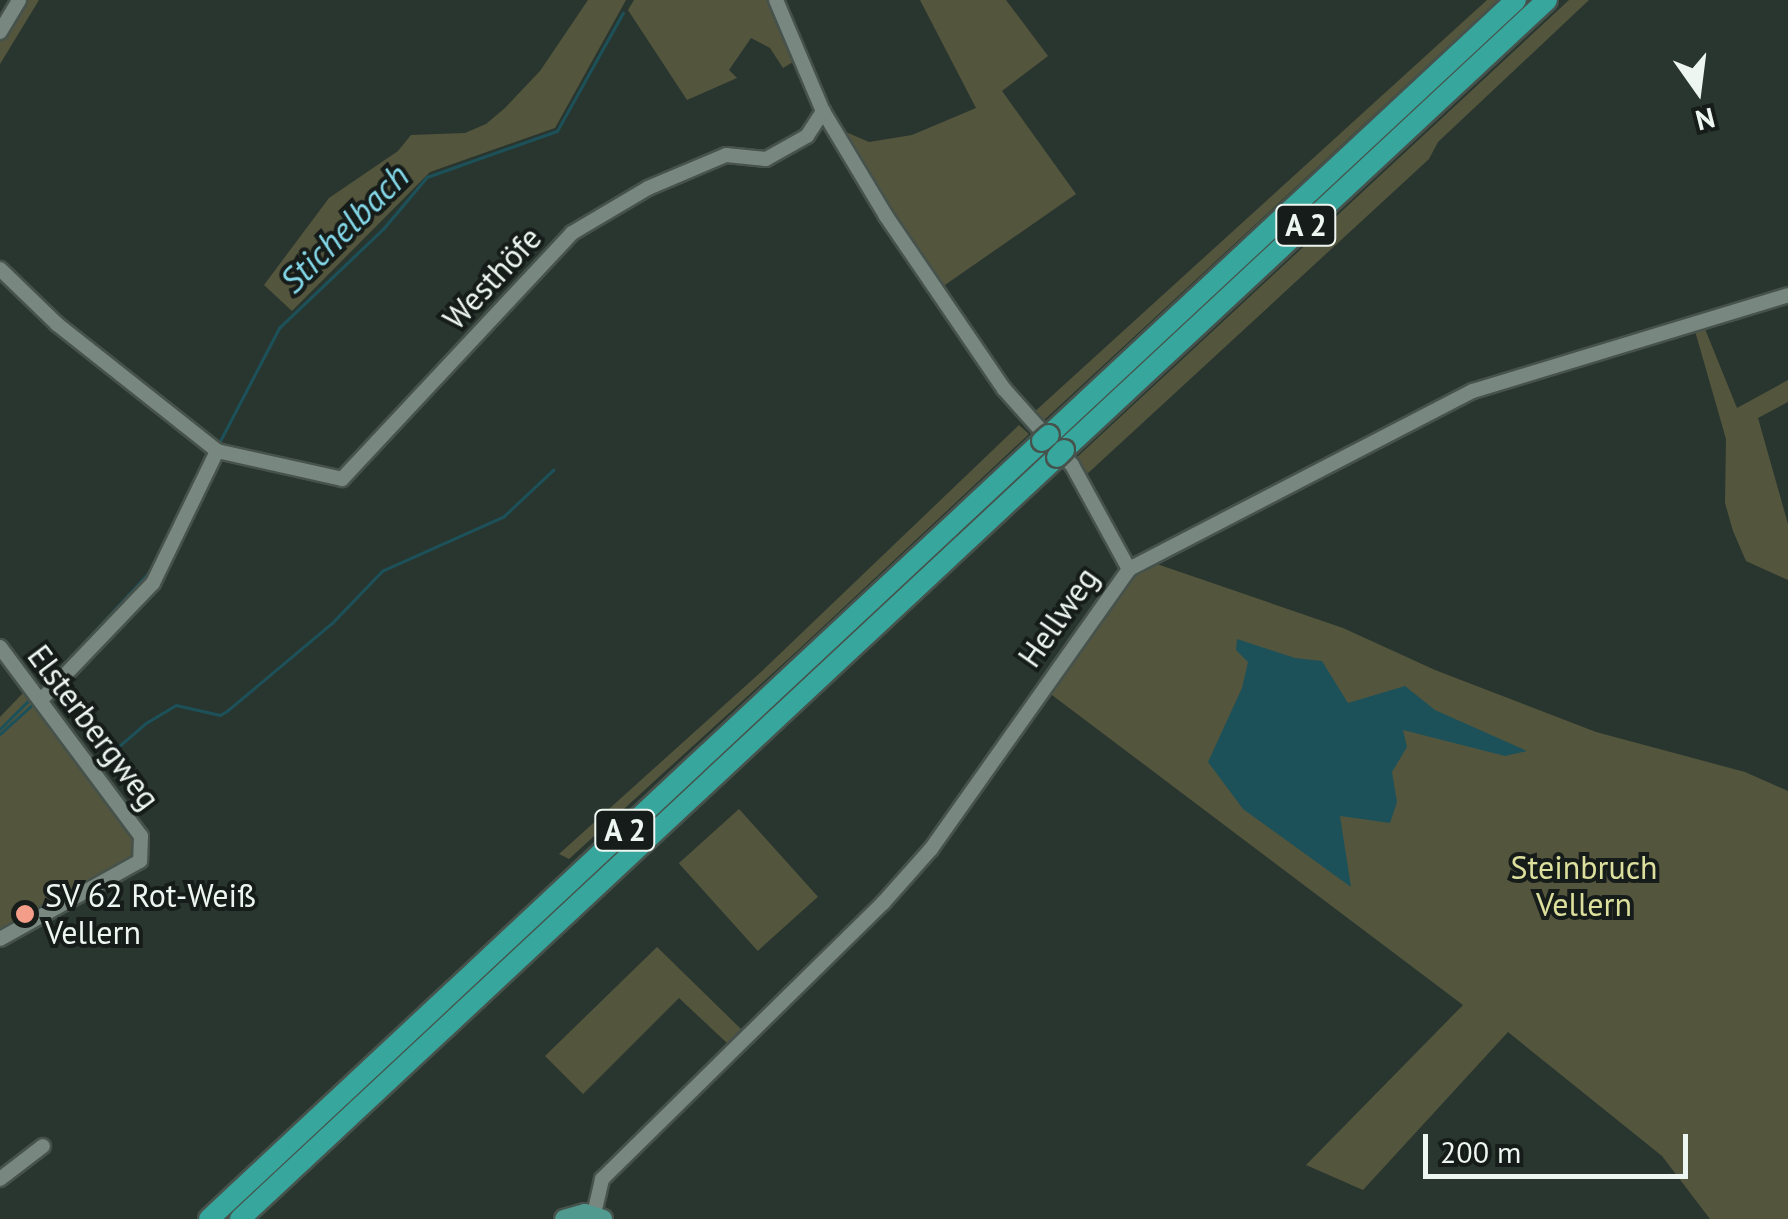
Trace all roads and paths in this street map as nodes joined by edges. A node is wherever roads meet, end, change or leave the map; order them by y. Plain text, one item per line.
1 (19, 0) edge
2 (776, 0) edge
3 (1516, 0) edge
4 (1547, 0) edge
5 (0, 32) edge
6 (823, 111) junction
7 (0, 269) edge
8 (1788, 296) edge
9 (1053, 446) junction
10 (218, 450) junction
11 (1129, 569) junction
12 (0, 647) edge
13 (42, 698) junction
14 (0, 940) edge
15 (42, 1146) dead end
16 (0, 1179) edge
17 (598, 1216) edge
18 (208, 1219) edge
19 (240, 1219) edge
20 (564, 1219) edge

1 - 5 street
2 - 6 street
3 - 9 highway, A 2
4 - 9 highway, A 2
6 - 10 street, Westhöfe
6 - 11 street
7 - 10 street
8 - 11 street, Hellweg
9 - 18 highway, A 2
9 - 19 highway, A 2
10 - 13 street
11 - 17 street, Hellweg
12 - 13 street, Elsterbergweg
13 - 14 street, Elsterbergweg
15 - 16 street
17 - 20 main road, Hellweg

